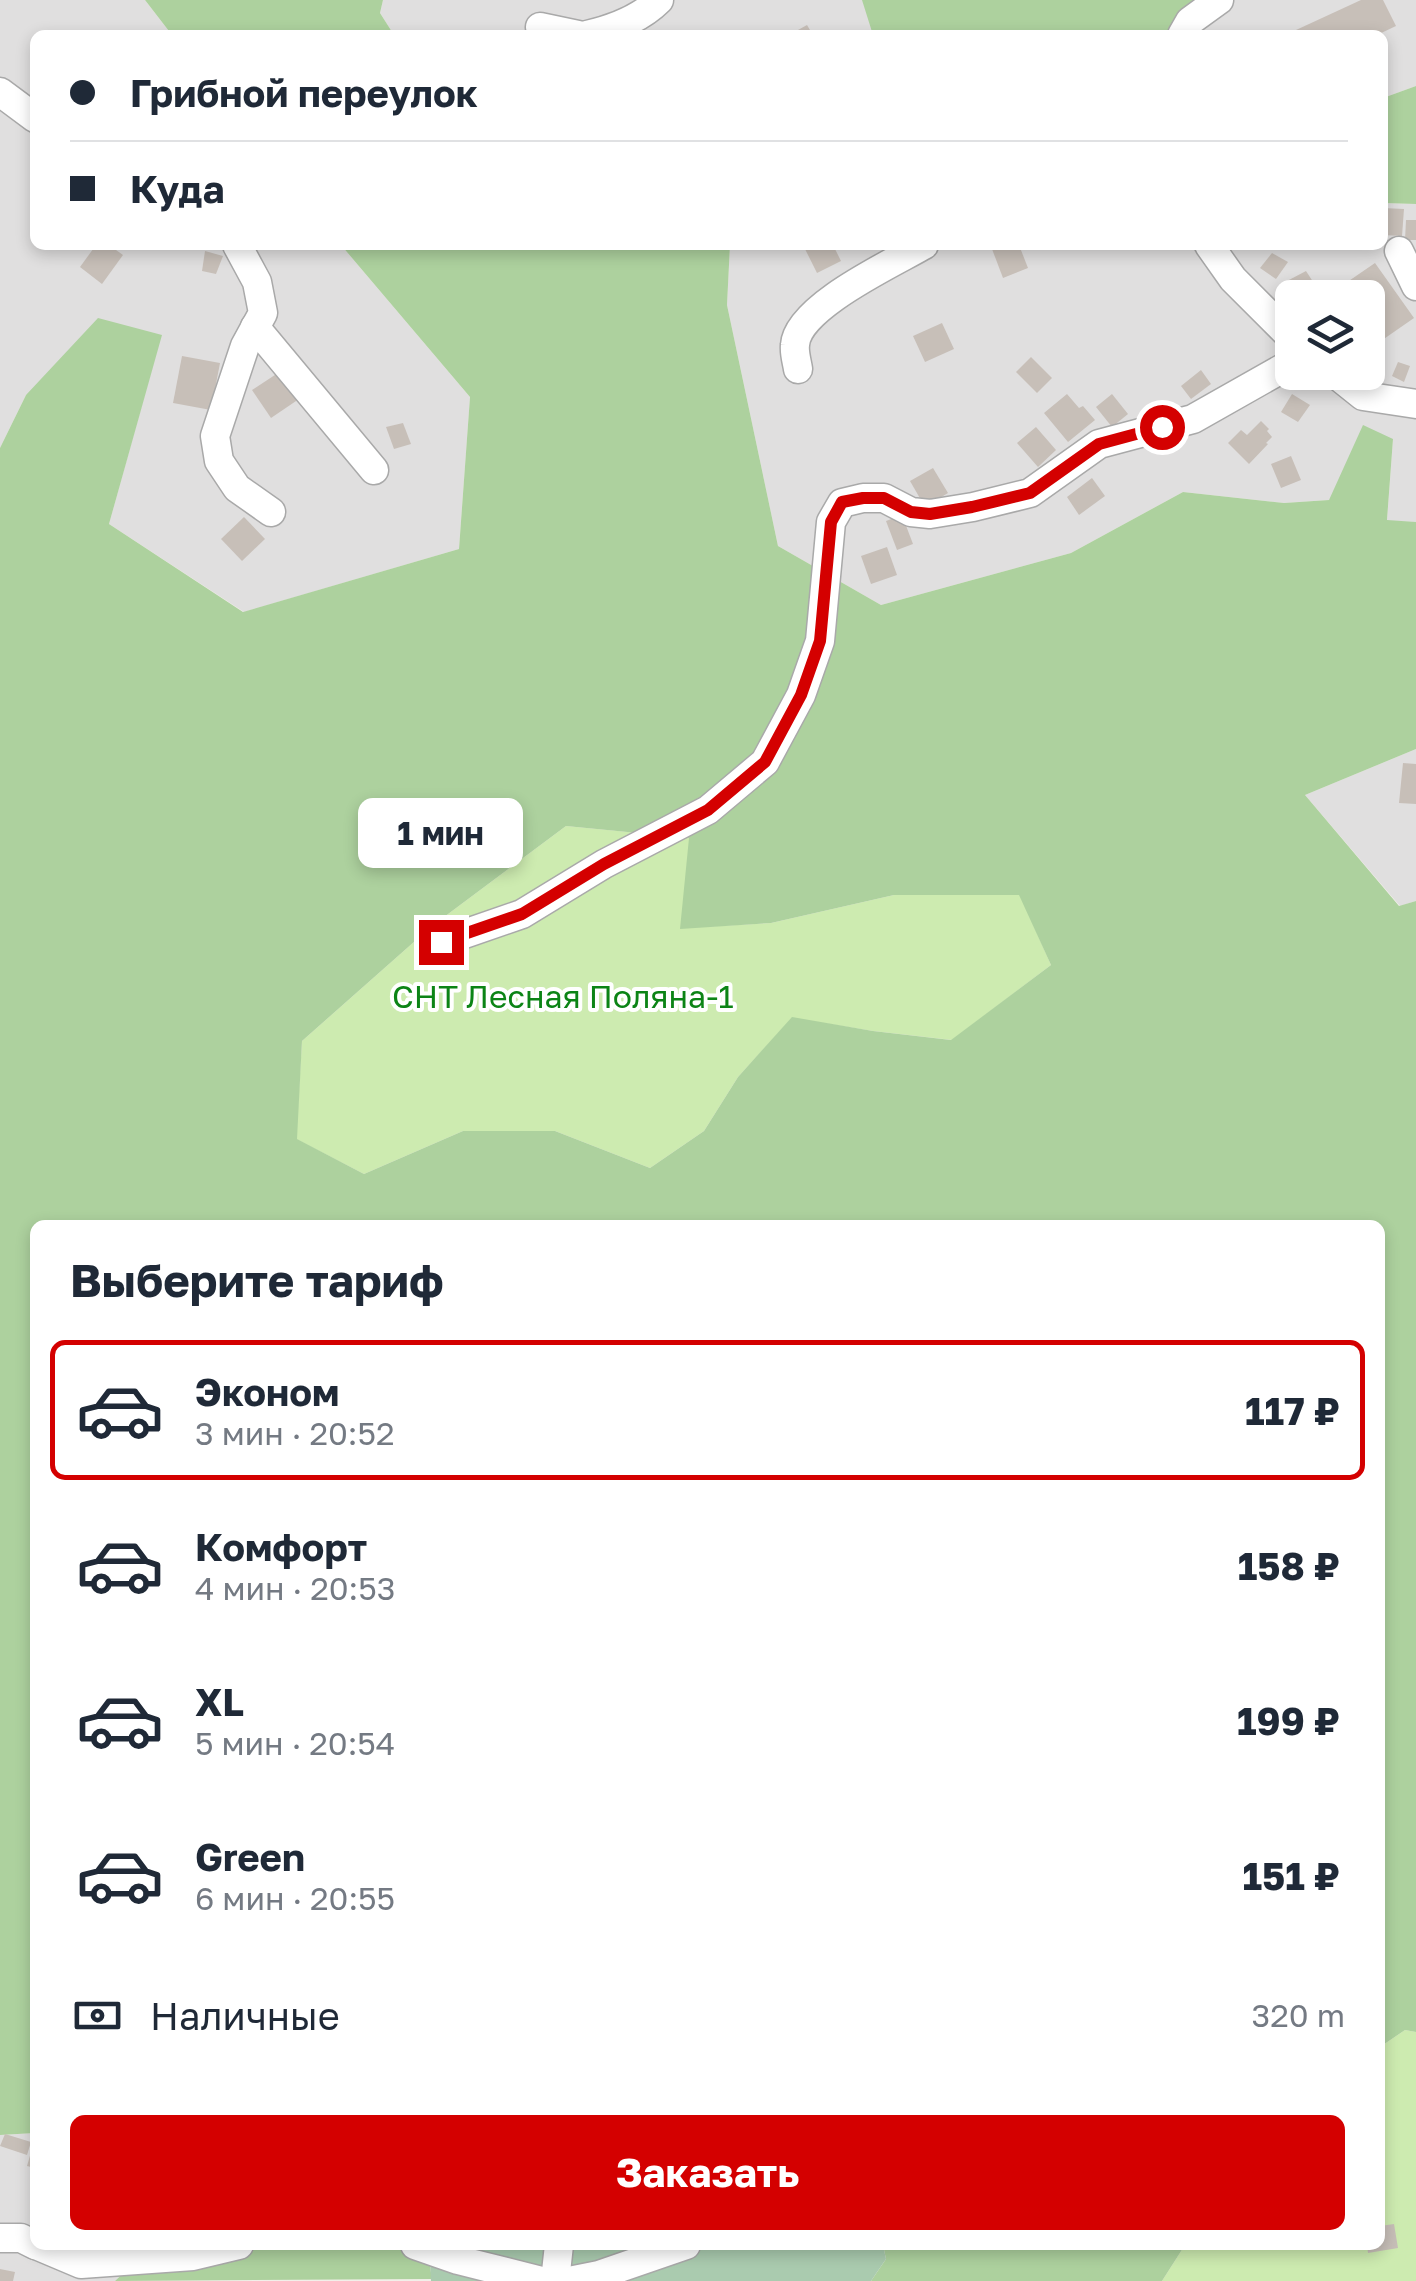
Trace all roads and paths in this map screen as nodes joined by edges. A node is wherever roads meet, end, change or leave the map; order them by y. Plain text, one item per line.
1 (659, 0) edge
2 (1219, 0) edge
3 (540, 27) dead end
4 (554, 30) edge
5 (608, 30) edge
6 (1185, 30) edge
7 (0, 92) edge
8 (30, 114) edge
9 (239, 250) edge
10 (915, 250) edge
11 (1212, 250) edge
12 (1400, 251) dead end
13 (1416, 286) edge
14 (1275, 321) edge
15 (255, 327) junction
16 (798, 369) dead end
17 (1275, 373) edge
18 (1356, 390) edge
19 (1416, 404) edge
20 (374, 470) dead end
21 (271, 512) dead end
22 (441, 942) dead end
23 (0, 2238) edge
24 (30, 2243) edge
25 (47, 2250) edge
26 (218, 2250) edge
27 (429, 2250) edge
28 (559, 2250) edge
29 (672, 2250) edge
30 (542, 2281) edge
31 (555, 2281) edge
32 (569, 2281) edge

1 - 5 street
2 - 6 street
3 - 4 street
7 - 8 street
9 - 15 street
10 - 16 street
11 - 14 street
12 - 13 street
15 - 20 street
15 - 21 street
17 - 22 street
18 - 19 street
23 - 24 street
25 - 26 street
27 - 30 street
28 - 31 street
29 - 32 street

